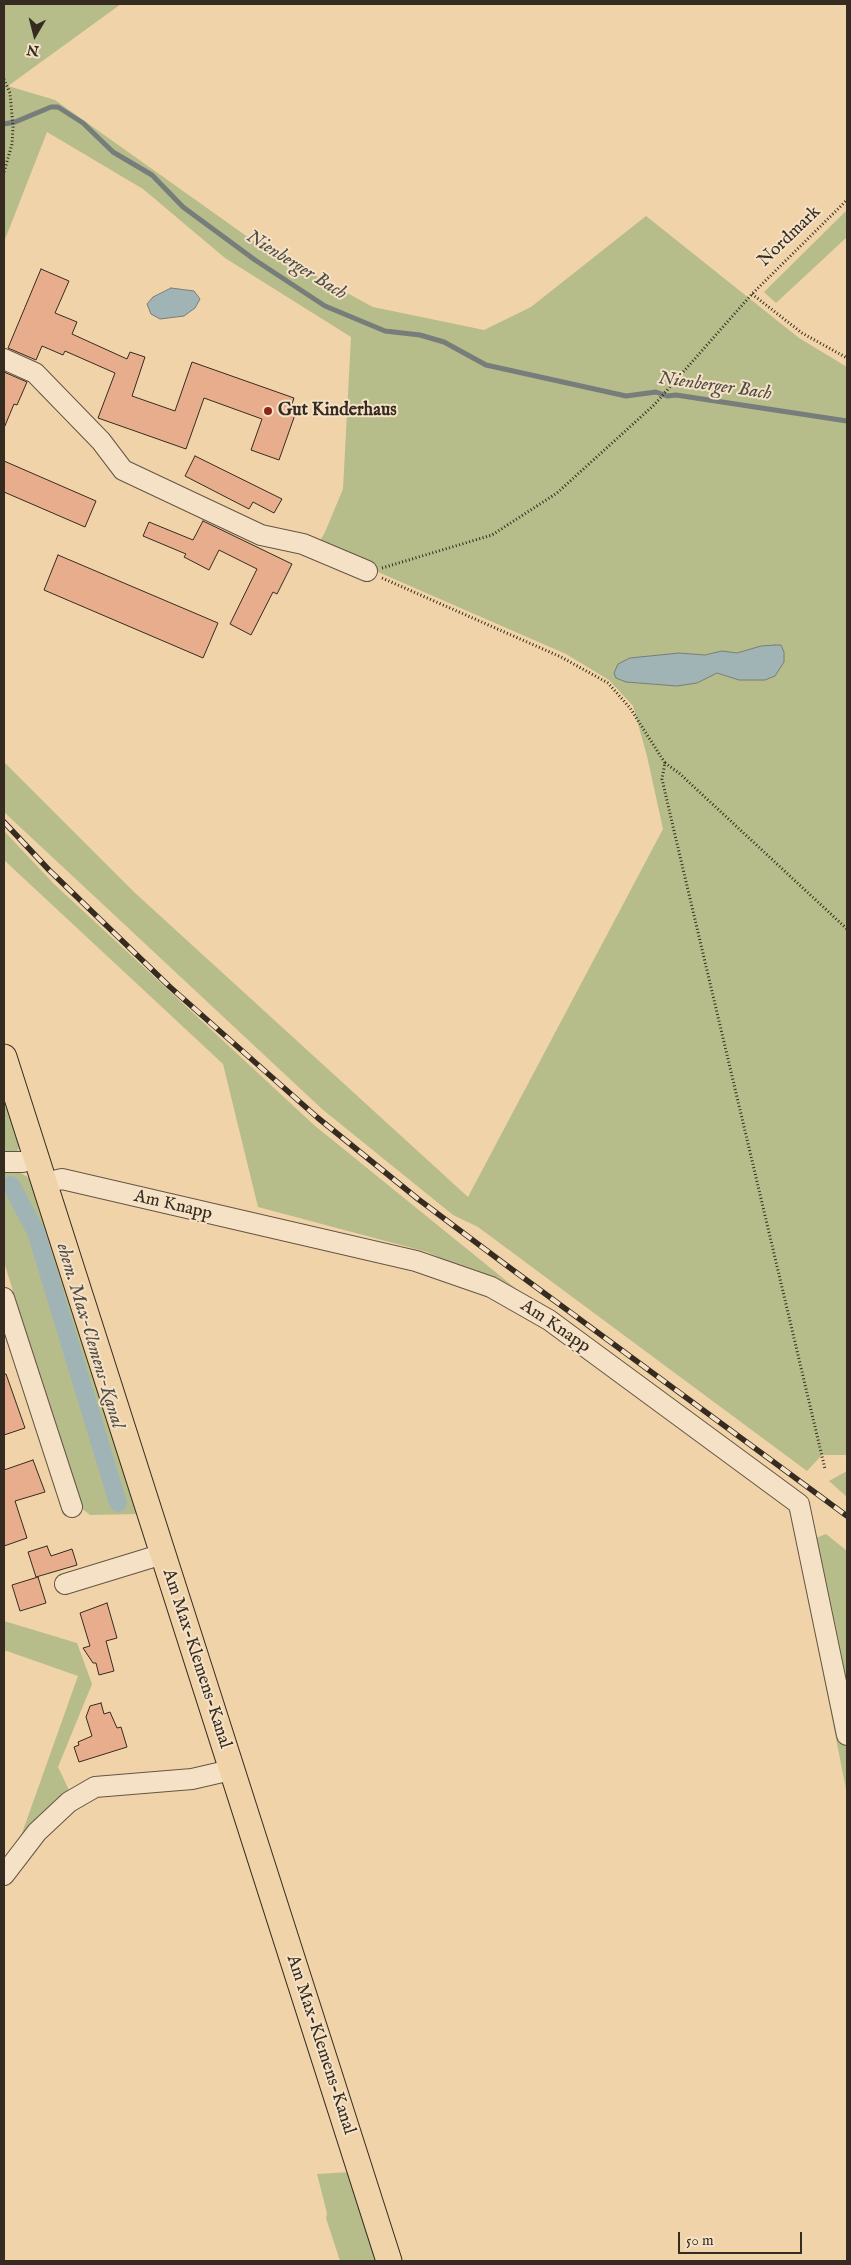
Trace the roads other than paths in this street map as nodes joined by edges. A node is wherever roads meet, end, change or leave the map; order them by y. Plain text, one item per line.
1 (4, 360) edge
2 (367, 571) road end
3 (4, 1057) edge
4 (36, 1158) junction
5 (4, 1162) edge
6 (44, 1183) junction
7 (4, 1298) edge
8 (72, 1507) dead end
9 (158, 1556) junction
10 (66, 1584) dead end
11 (847, 1734) edge
12 (231, 1770) junction
13 (4, 1875) edge
14 (389, 2261) edge

1 - 2 street
3 - 4 main road, Am Max-Klemens-Kanal
4 - 5 street
4 - 6 main road, Am Max-Klemens-Kanal
6 - 9 main road, Am Max-Klemens-Kanal
6 - 11 street, Am Knapp
7 - 8 street
9 - 10 street
9 - 12 main road, Am Max-Klemens-Kanal
12 - 13 street
12 - 14 main road, Am Max-Klemens-Kanal

